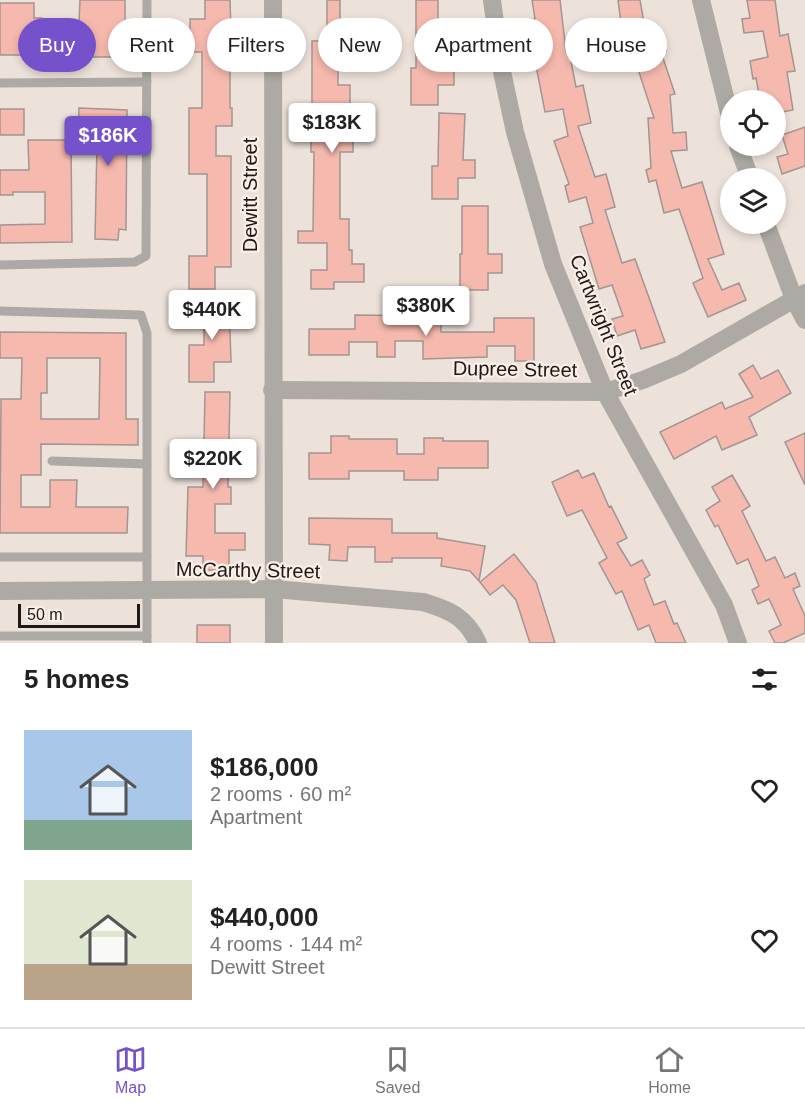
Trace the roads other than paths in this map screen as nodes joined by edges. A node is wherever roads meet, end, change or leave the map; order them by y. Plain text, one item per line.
1 (147, 0) edge
2 (273, 0) edge
3 (492, 0) edge
4 (700, 0) edge
5 (147, 82) junction
6 (0, 83) edge
7 (723, 90) edge
8 (771, 234) edge
9 (0, 265) edge
10 (800, 296) edge
11 (0, 312) edge
12 (805, 320) edge
13 (272, 390) junction
14 (605, 392) junction
15 (52, 461) dead end
16 (147, 464) junction
17 (0, 557) edge
18 (147, 557) junction
19 (274, 589) junction
20 (0, 591) edge
21 (147, 591) junction
22 (0, 636) edge
23 (147, 639) edge
24 (274, 643) edge
25 (478, 643) edge
26 (738, 643) edge

1 - 5 lane
2 - 13 street, Dewitt Street
3 - 14 street, Cartwright Street
4 - 7 street
5 - 6 lane
5 - 9 lane
8 - 10 street
10 - 12 street
10 - 14 street, Dupree Street
11 - 16 lane
13 - 14 street, Dupree Street
13 - 19 street, Dewitt Street
14 - 26 street, Cartwright Street
15 - 16 lane
16 - 18 lane
17 - 18 lane
18 - 21 lane
19 - 21 street, McCarthy Street
19 - 24 street, Dewitt Street
19 - 25 street, McCarthy Street
20 - 21 street, McCarthy Street
21 - 23 lane
22 - 23 lane

